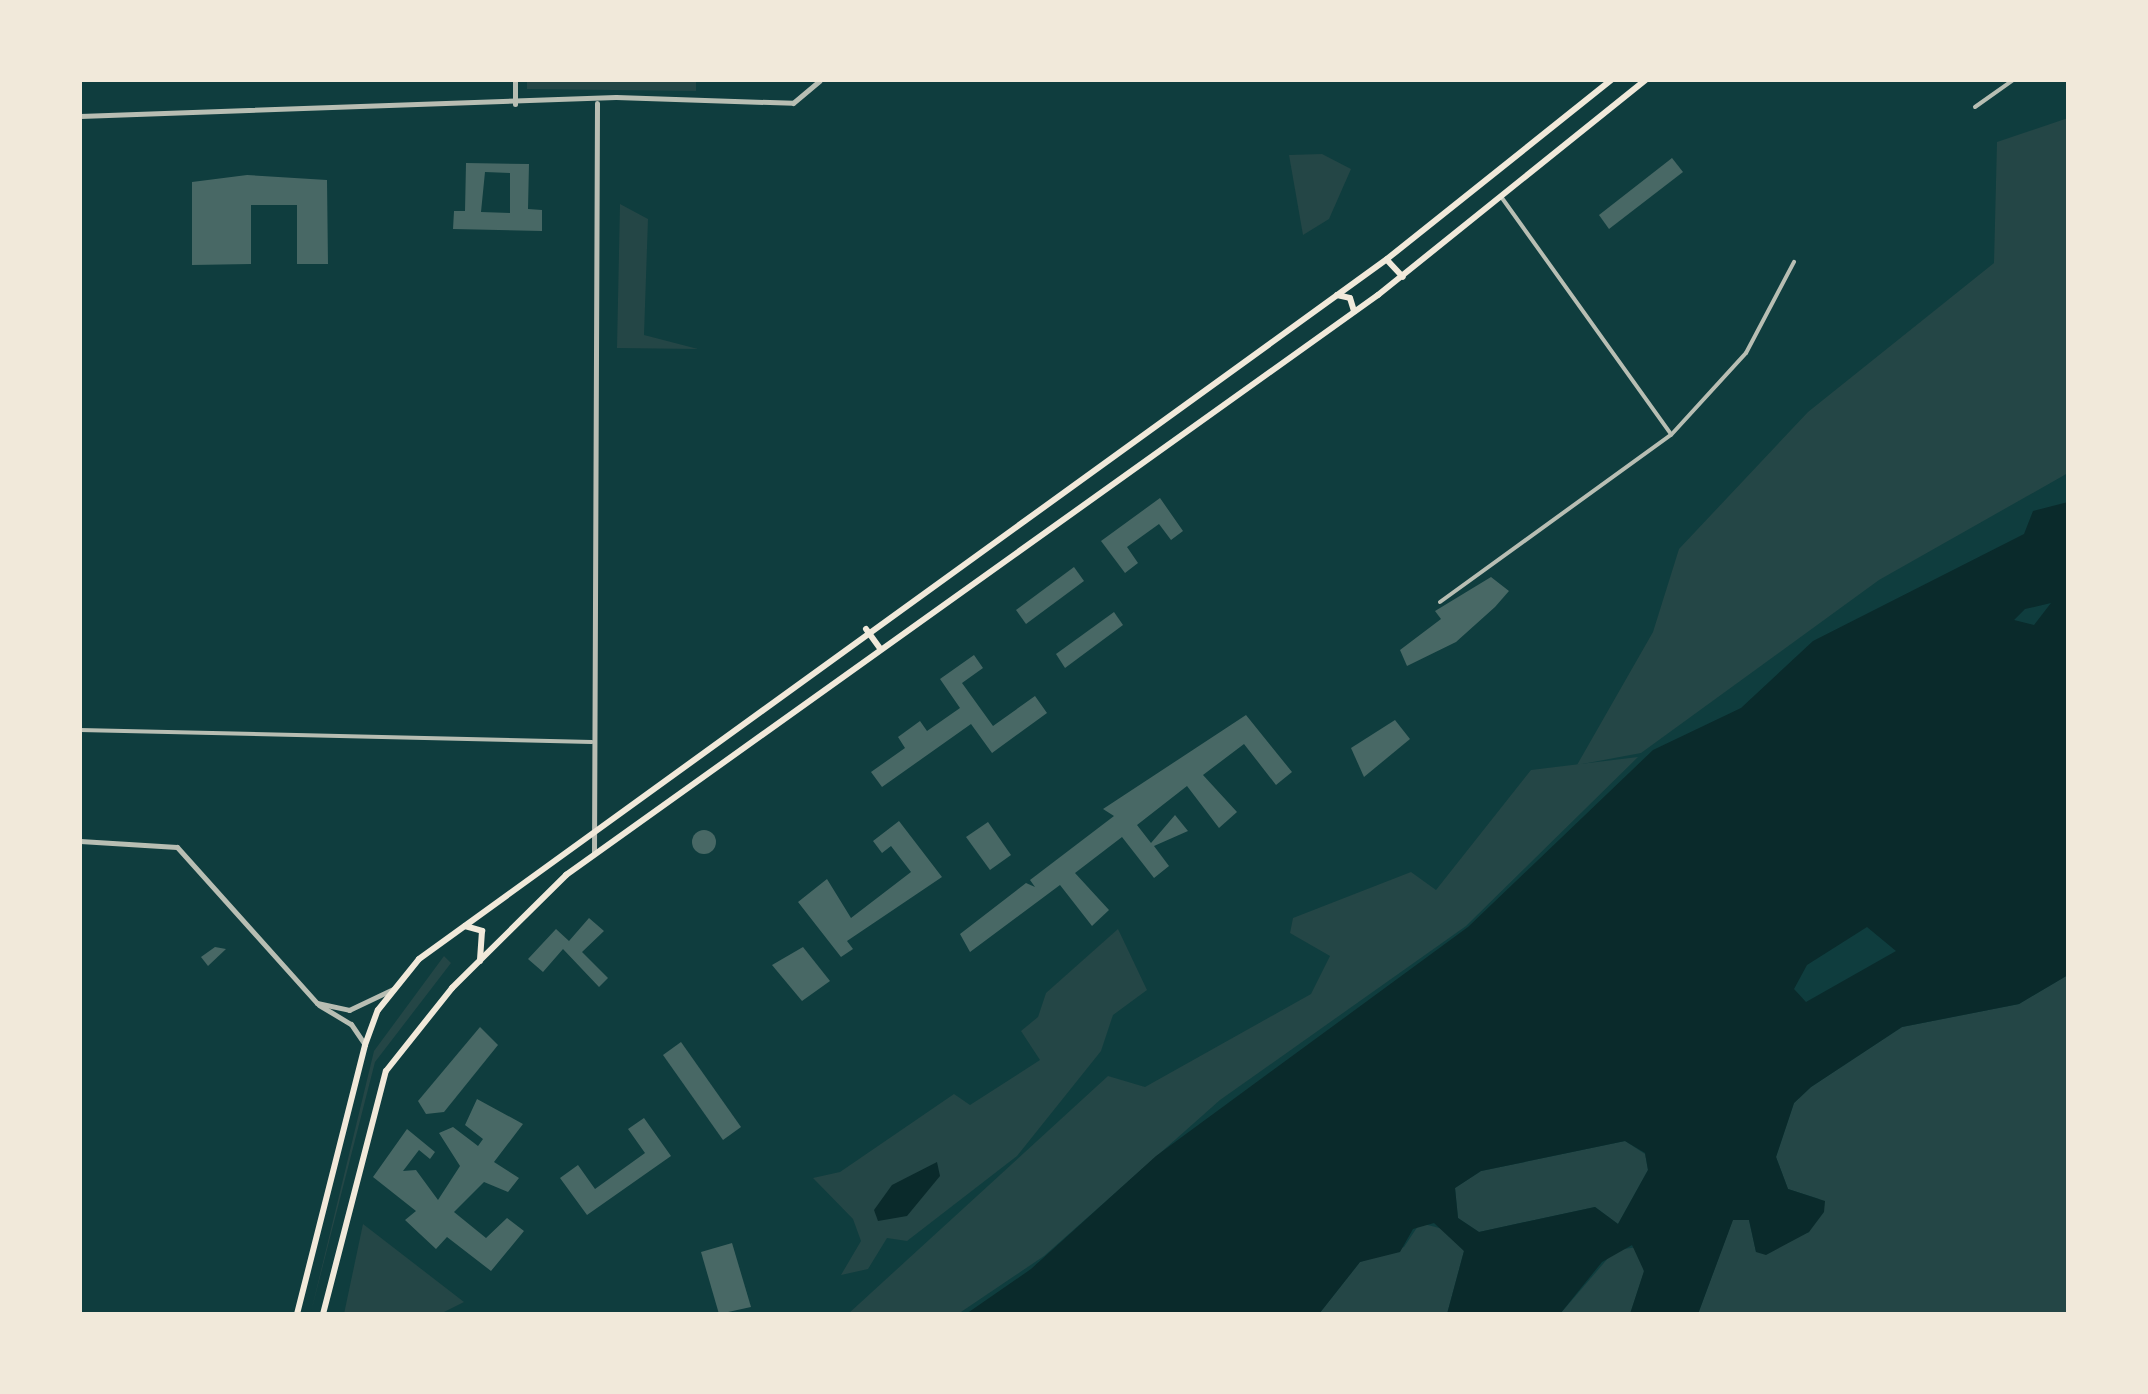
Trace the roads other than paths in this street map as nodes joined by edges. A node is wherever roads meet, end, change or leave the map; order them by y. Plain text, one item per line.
1 (514, 80) edge
2 (820, 80) edge
3 (1611, 80) edge
4 (1645, 80) edge
5 (2013, 80) edge
6 (598, 103) junction
7 (515, 104) junction
8 (1975, 108) dead end
9 (80, 116) edge
10 (1502, 198) junction
11 (1388, 259) junction
12 (1794, 262) dead end
13 (1404, 276) junction
14 (1337, 295) junction
15 (1354, 312) junction
16 (1672, 435) junction
17 (1440, 602) dead end
18 (866, 629) junction
19 (881, 648) junction
20 (80, 730) edge
21 (592, 742) junction
22 (591, 826) junction
23 (80, 841) edge
24 (594, 853) junction
25 (456, 930) junction
26 (480, 962) junction
27 (394, 990) junction
28 (317, 1003) junction
29 (365, 1045) junction
30 (297, 1314) edge
31 (322, 1314) edge

1 - 7 street
2 - 6 street
3 - 11 main road
4 - 10 main road
5 - 8 street
6 - 7 street
6 - 21 street
7 - 9 street
10 - 13 main road
10 - 16 street
11 - 13 main road
11 - 14 main road
12 - 16 street
13 - 15 main road
14 - 15 main road
14 - 18 main road
15 - 19 main road
16 - 17 street
18 - 19 main road
18 - 22 main road
19 - 24 main road
20 - 21 street
21 - 22 street
22 - 24 street
22 - 25 main road
23 - 28 street
24 - 26 main road
25 - 26 main road
25 - 27 main road
26 - 31 main road
27 - 28 street
27 - 29 main road
28 - 29 street
29 - 30 main road

